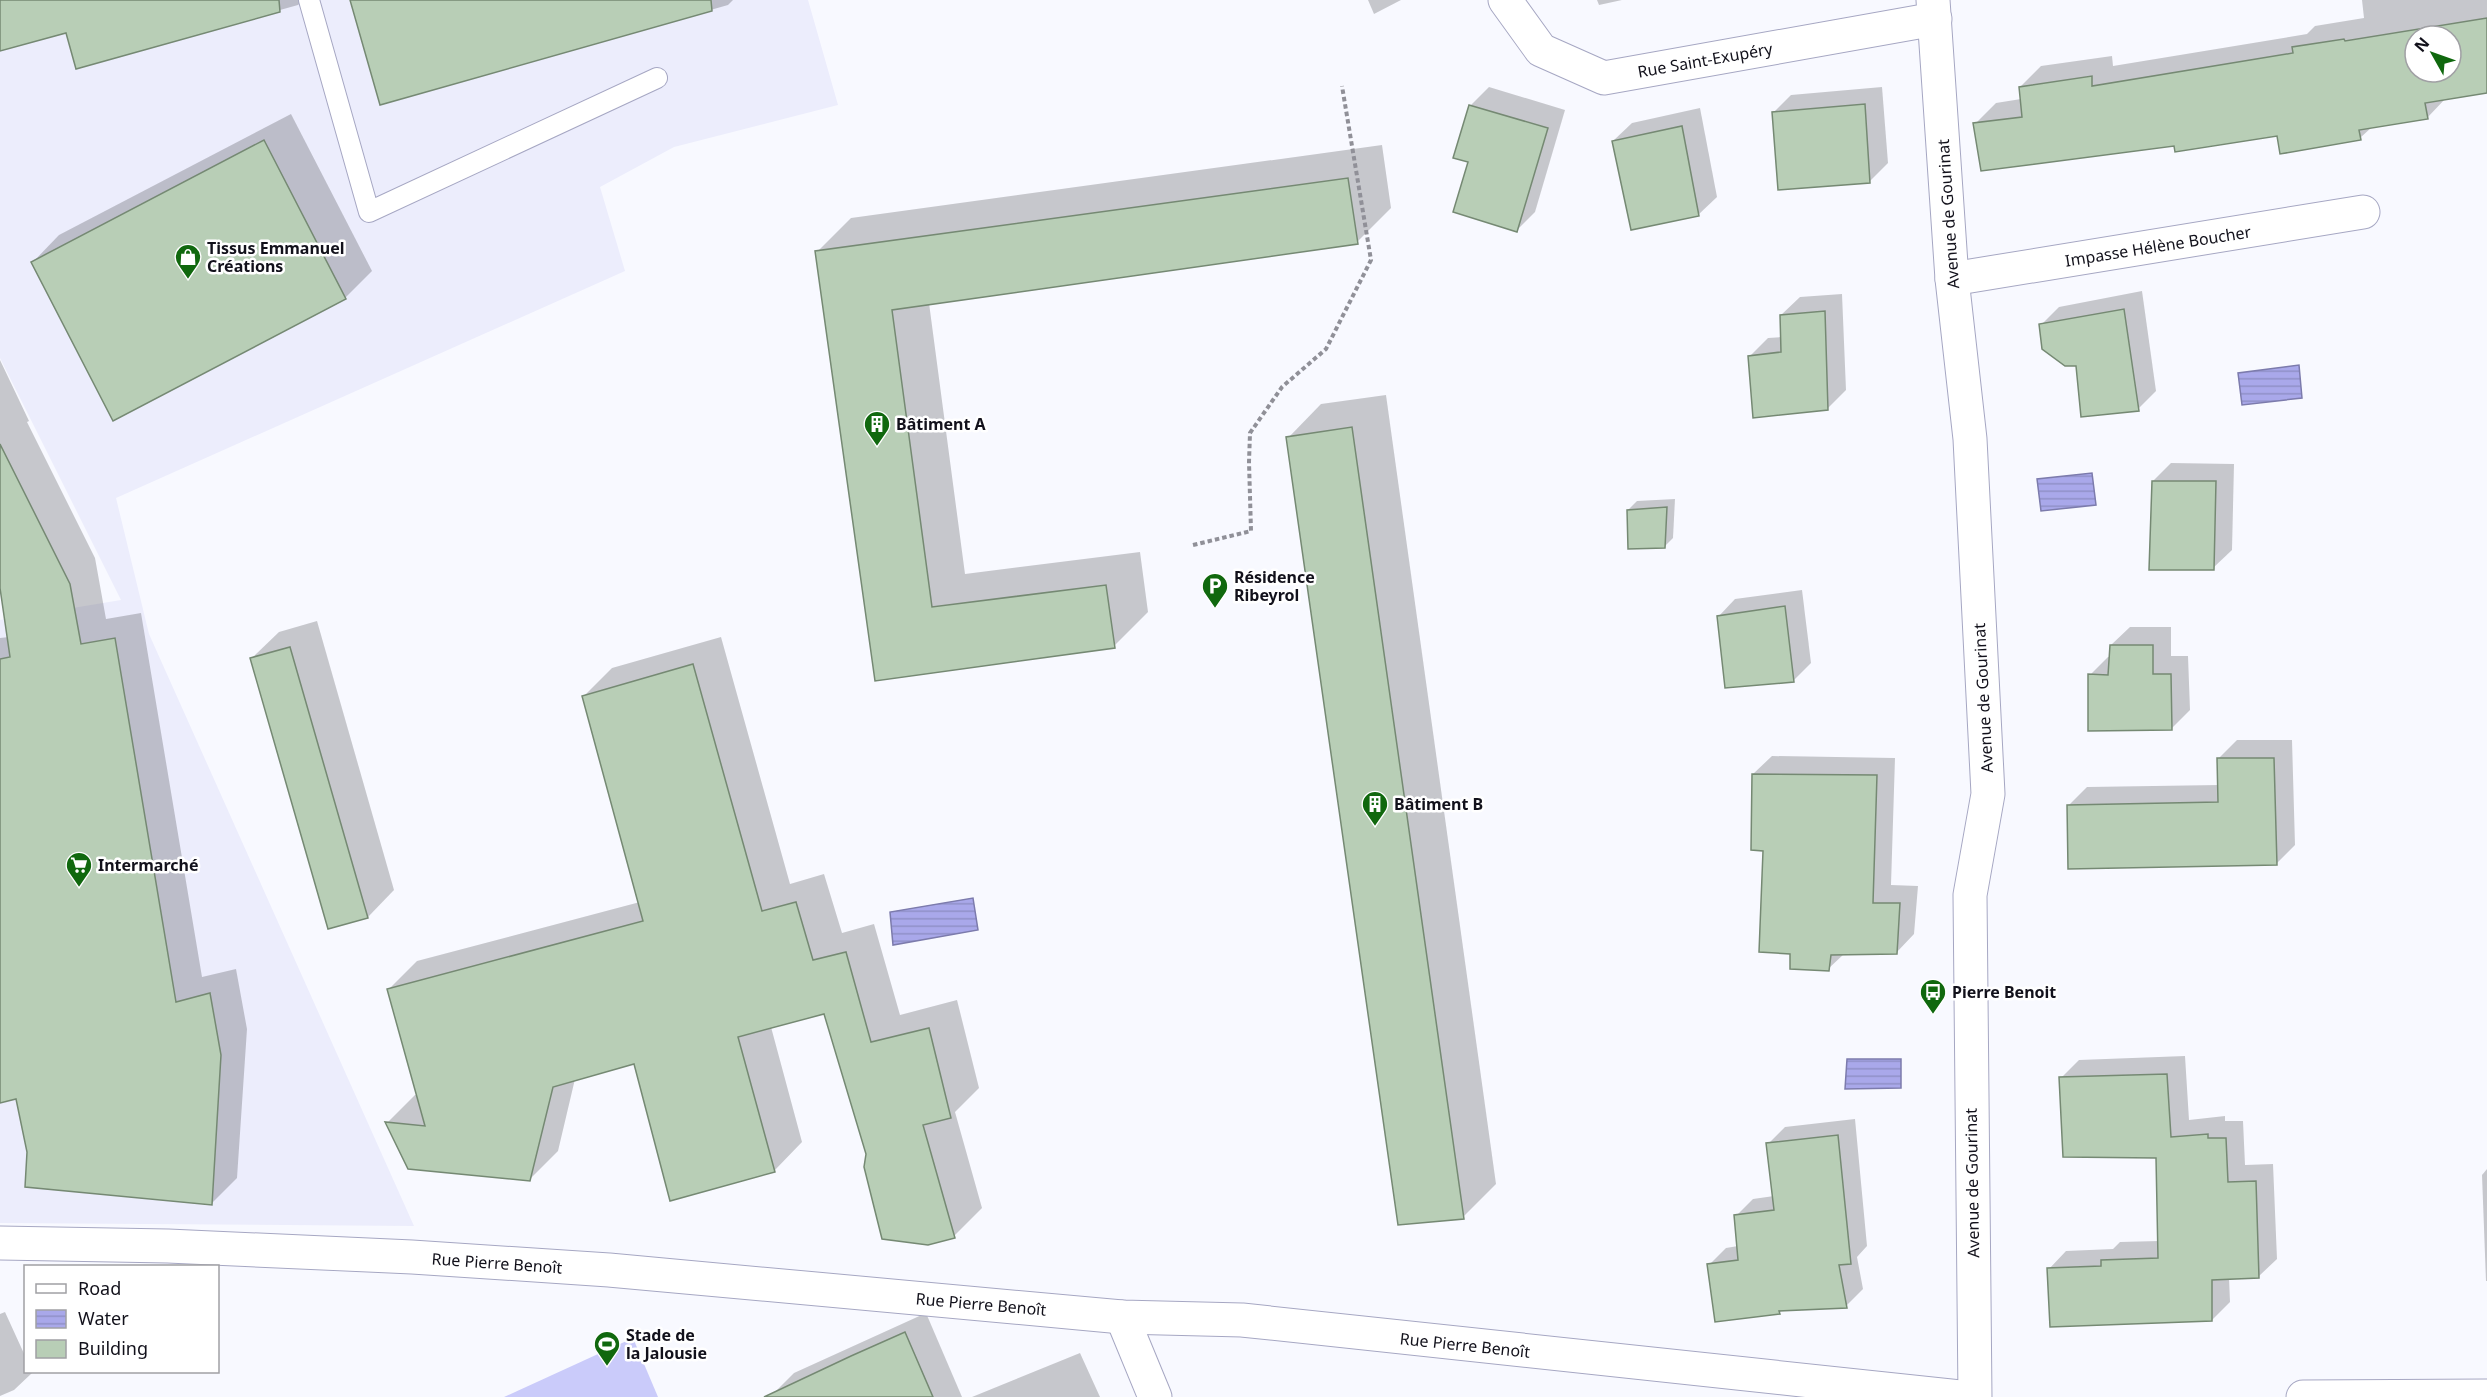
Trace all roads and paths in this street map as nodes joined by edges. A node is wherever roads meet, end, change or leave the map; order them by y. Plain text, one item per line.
1 (309, 0) edge
2 (1505, 0) edge
3 (1934, 10) edge
4 (657, 78) dead end
5 (1342, 86) dead end
6 (2363, 212) dead end
7 (1952, 279) junction
8 (1193, 545) dead end
9 (0, 1243) edge
10 (1122, 1317) junction
11 (2487, 1396) edge
12 (1155, 1397) edge
13 (1960, 1397) edge
14 (1975, 1397) edge
15 (2303, 1397) edge

1 - 4 lane
2 - 3 street, Rue Saint-Exupéry
3 - 7 street, Avenue de Gourinat
5 - 8 path
6 - 7 street, Impasse Hélène Boucher
7 - 14 street, Avenue de Gourinat
9 - 10 street, Rue Pierre Benoît
10 - 12 street
10 - 13 street, Rue Pierre Benoît
11 - 15 street

